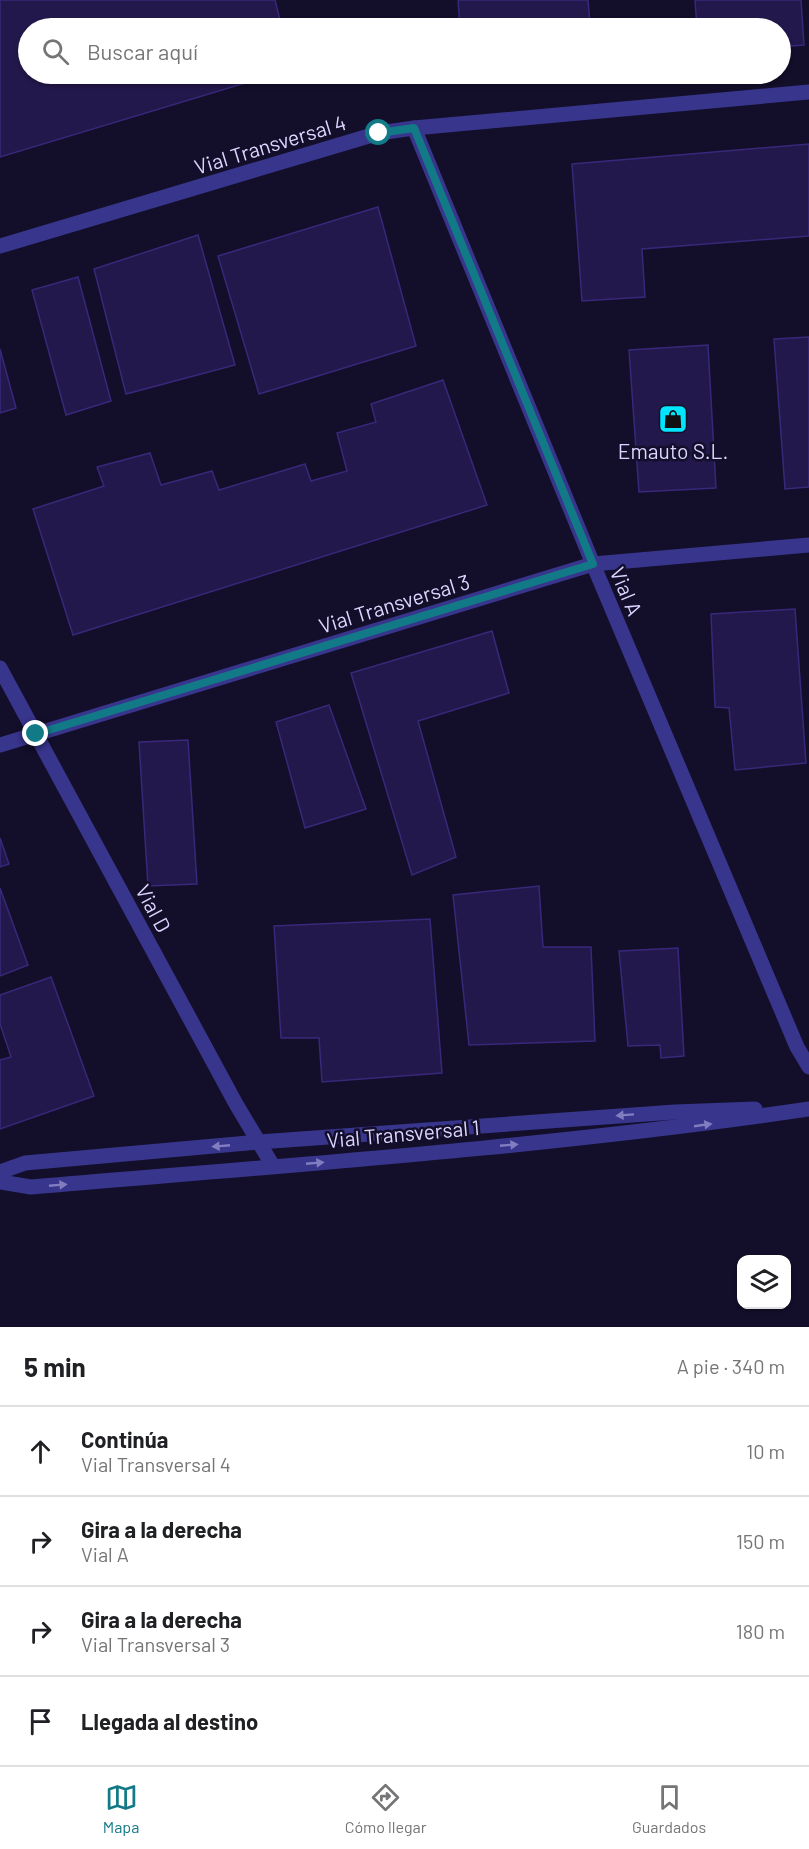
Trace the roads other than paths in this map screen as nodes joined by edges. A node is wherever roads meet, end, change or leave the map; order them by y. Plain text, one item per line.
1 (809, 92) edge
2 (414, 128) junction
3 (0, 246) edge
4 (809, 545) edge
5 (593, 564) junction
6 (0, 668) edge
7 (36, 734) junction
8 (0, 745) edge
9 (809, 1067) edge
10 (809, 1108) edge
11 (259, 1142) junction
12 (273, 1166) junction
13 (0, 1172) edge
14 (0, 1182) edge

1 - 2 street, Vial Transversal 4
2 - 3 street, Vial Transversal 4
2 - 5 street, Vial A
4 - 5 street, Vial Transversal 3
5 - 7 street, Vial Transversal 3
5 - 9 street, Vial A
6 - 7 street, Vial D
7 - 8 street, Vial Transversal 3
7 - 11 street, Vial D
10 -> 11 street, Vial Transversal 1
12 -> 10 street, Vial Transversal 1
11 - 12 street, Vial D
11 -> 13 street, Vial Transversal 1
14 -> 12 street, Vial Transversal 1

